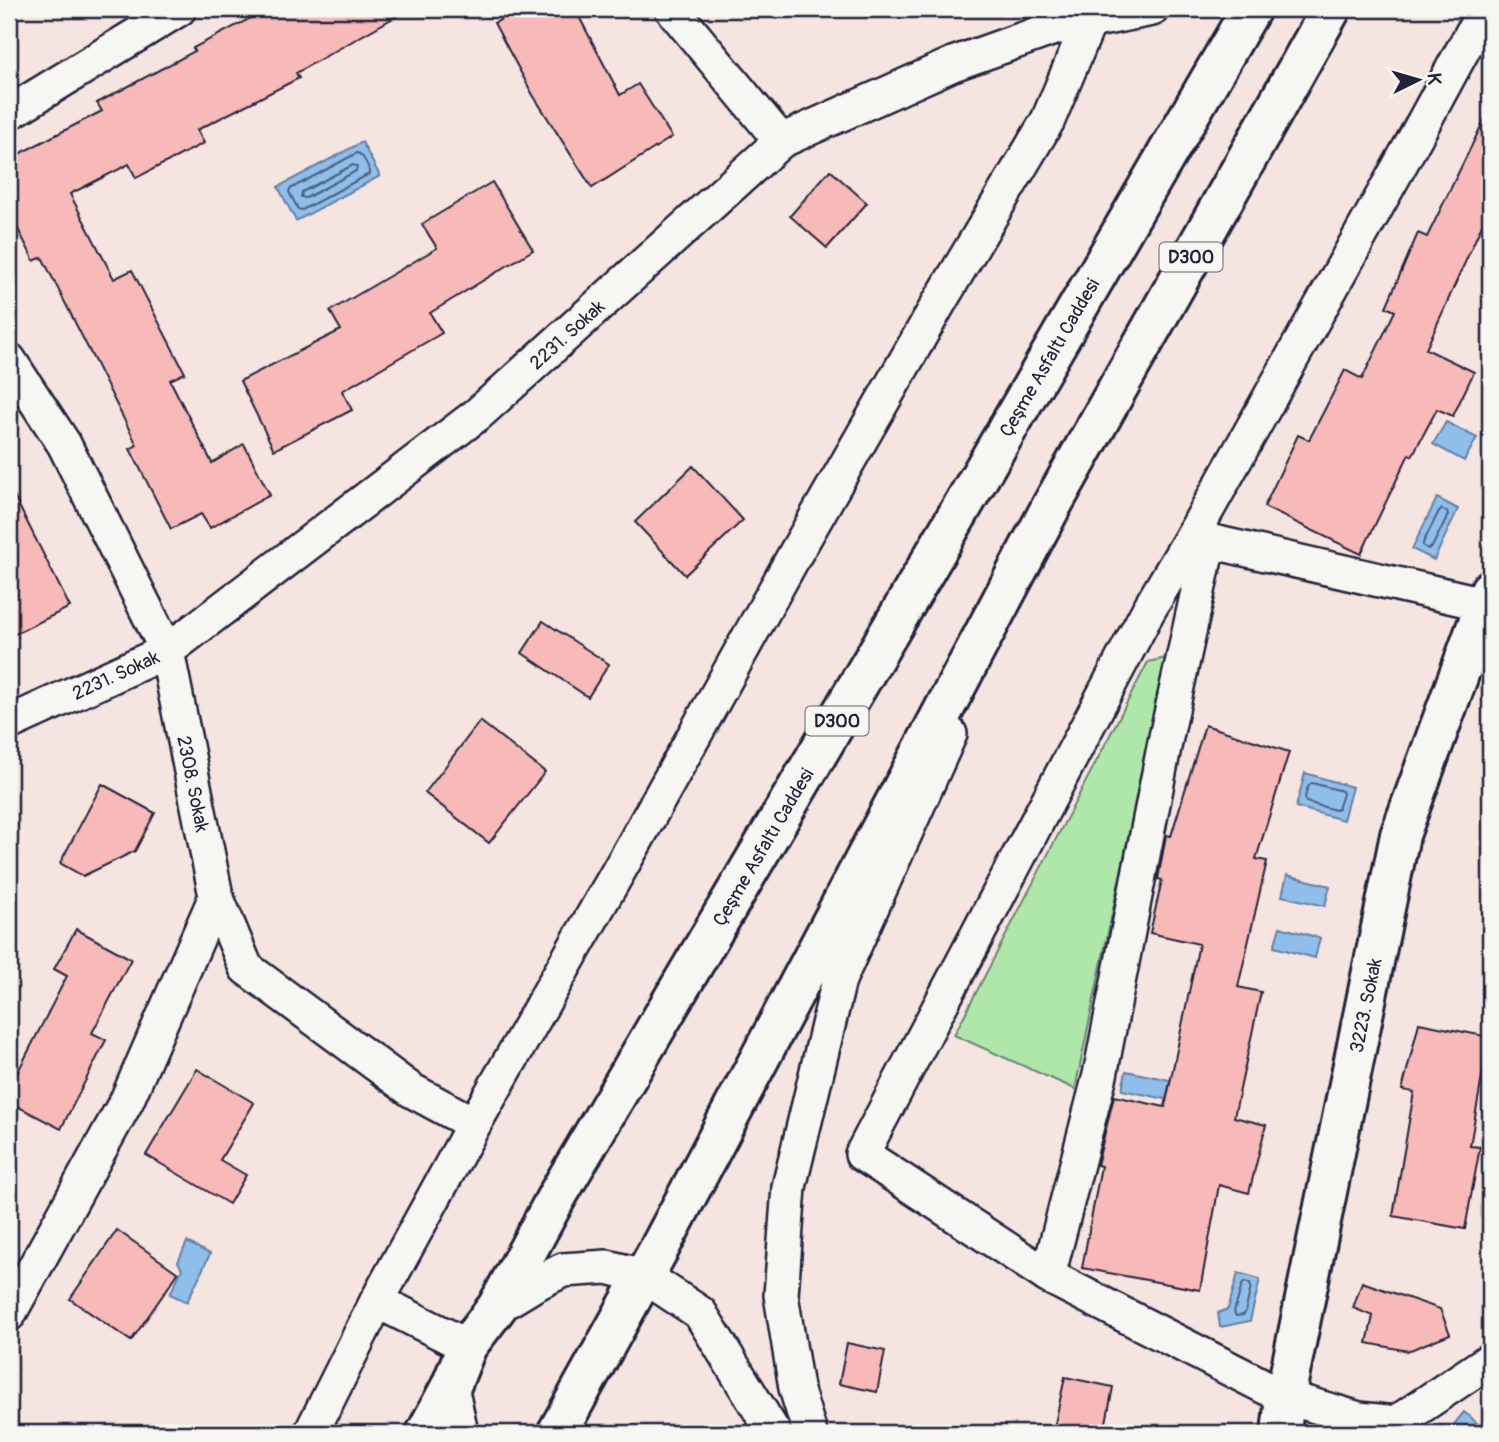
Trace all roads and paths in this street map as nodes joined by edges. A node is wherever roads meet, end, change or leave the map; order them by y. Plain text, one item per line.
1 (179, 9) edge
2 (672, 9) edge
3 (1152, 9) edge
4 (1251, 9) edge
5 (1331, 9) edge
6 (1485, 9) edge
7 (1090, 20) junction
8 (9, 113) edge
9 (781, 141) junction
10 (9, 360) edge
11 (1052, 505) junction
12 (1201, 538) junction
13 (1487, 597) edge
14 (167, 651) junction
15 (9, 723) edge
16 (216, 895) junction
17 (474, 1124) junction
18 (644, 1276) junction
19 (1048, 1276) junction
20 (377, 1301) junction
21 (497, 1307) junction
22 (9, 1314) edge
23 (467, 1346) junction
24 (1490, 1360) edge
25 (451, 1385) junction
26 (1283, 1415) edge
27 (1396, 1428) edge
28 (311, 1433) edge
29 (426, 1433) edge
30 (461, 1433) edge
31 (557, 1433) edge
32 (774, 1433) edge
33 (810, 1433) edge

1 - 8 street
2 - 9 street
3 - 7 street, 2231. Sokak
4 - 21 main road, Çeşme Asfaltı Caddesi / D300
5 - 11 main road, D300
6 - 12 street
7 - 9 street, 2231. Sokak
7 - 17 street
9 - 14 street, 2231. Sokak
10 - 14 street, 2308. Sokak
11 - 18 main road, D300
11 - 33 street
12 - 13 street
12 - 19 street
12 - 19 street
13 - 26 main road, 3223. Sokak
14 - 15 street, 2231. Sokak
14 - 16 street, 2308. Sokak
16 - 17 street, 2308. Sokak
16 - 22 street
17 - 20 street
18 - 21 street
18 - 31 main road, D300
18 - 32 street
19 - 26 street
20 - 23 street
20 - 28 street
21 - 23 main road, Çeşme Asfaltı Caddesi / D300
23 - 25 main road, Çeşme Asfaltı Caddesi / D300
24 - 27 street
25 - 29 main road, Çeşme Asfaltı Caddesi / D300
25 - 30 street
26 - 27 street

